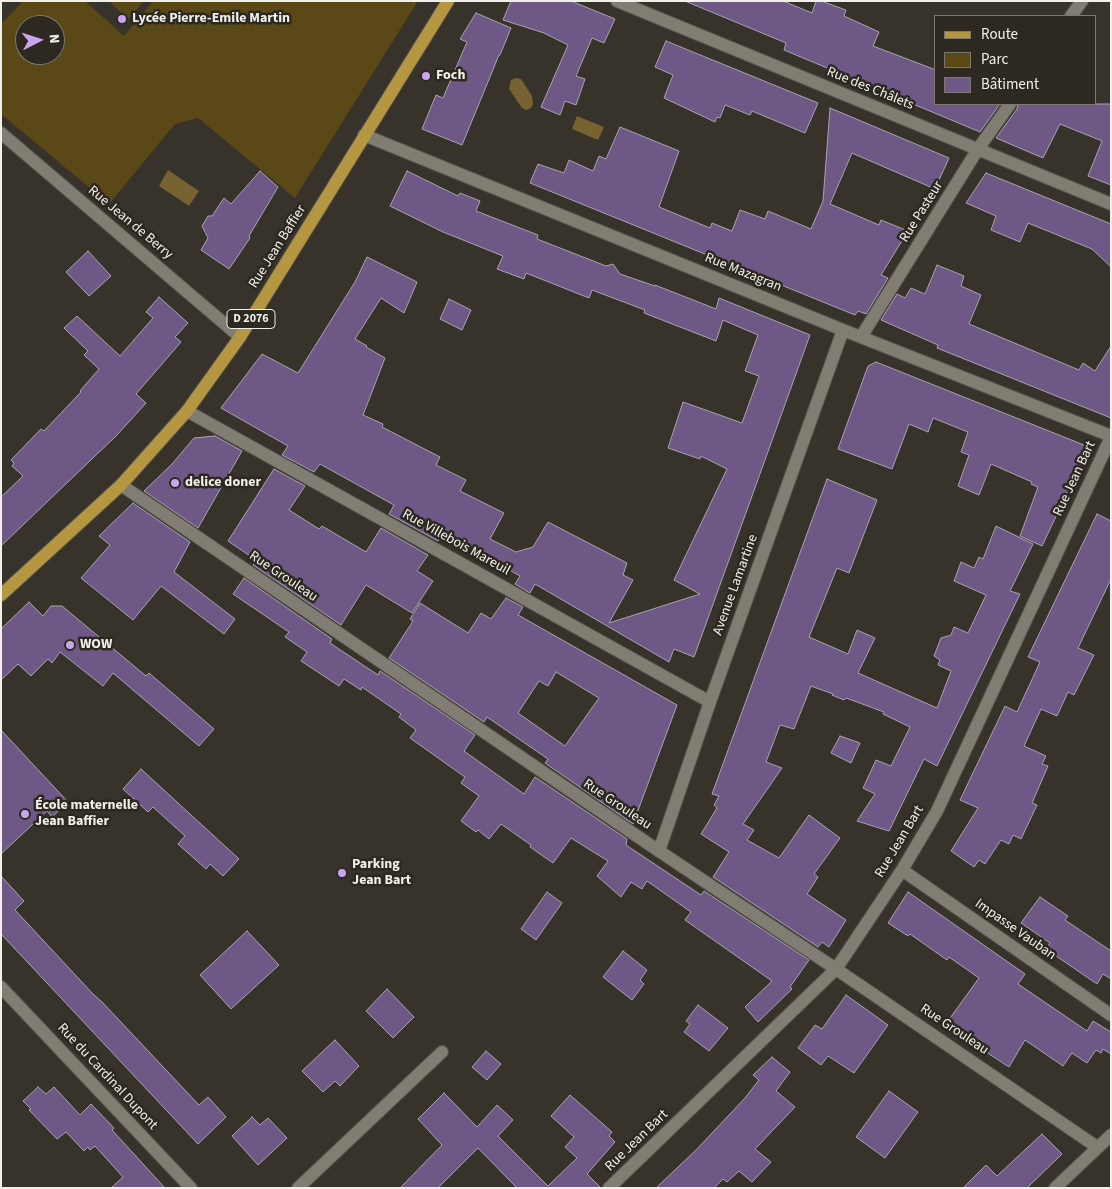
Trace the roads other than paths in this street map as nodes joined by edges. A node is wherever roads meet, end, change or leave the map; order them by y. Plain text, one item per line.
1 (448, 1) edge
2 (617, 1) edge
3 (1082, 1) edge
4 (1072, 15) edge
5 (1009, 105) edge
6 (1, 133) edge
7 (364, 135) junction
8 (978, 149) junction
9 (1111, 204) edge
10 (843, 330) junction
11 (240, 337) junction
12 (861, 337) junction
13 (187, 411) junction
14 (1111, 436) edge
15 (121, 485) junction
16 (1, 595) edge
17 (710, 702) junction
18 (659, 851) junction
19 (902, 870) junction
20 (836, 969) junction
21 (2, 990) edge
22 (1111, 1014) edge
23 (442, 1052) dead end
24 (1111, 1135) edge
25 (1097, 1147) junction
26 (191, 1188) edge
27 (298, 1188) edge
28 (609, 1188) edge
29 (1055, 1188) edge

1 - 7 main road, Rue Jean Baffier / D 2076
2 - 8 street, Rue des Châlets
3 - 4 street
5 - 8 street, Rue Pasteur
6 - 11 street, Rue Jean de Berry
7 - 10 street, Rue Mazagran
7 - 11 main road, Rue Jean Baffier / D 2076
8 - 9 street, Rue des Châlets
8 - 12 street, Rue Pasteur
10 - 12 street, Rue Mazagran
10 - 17 street, Avenue Lamartine
11 - 13 main road, Rue Jean Baffier / D 2076
12 - 14 street, Rue Mazagran
13 - 15 main road, Rue Jean Baffier / D 2076
13 - 17 street, Rue Villebois Mareuil
14 - 19 street, Rue Jean Bart
15 - 16 main road, Rue Jean Baffier / D 2076
15 - 18 street, Rue Grouleau
17 - 18 street, Avenue Lamartine
18 - 20 street, Rue Grouleau
19 - 20 street, Rue Jean Bart
19 - 22 street, Impasse Vauban
20 - 25 street, Rue Grouleau
20 - 28 street, Rue Jean Bart
21 - 26 street, Rue du Cardinal Dupont
23 - 27 street
24 - 25 street
25 - 29 street

